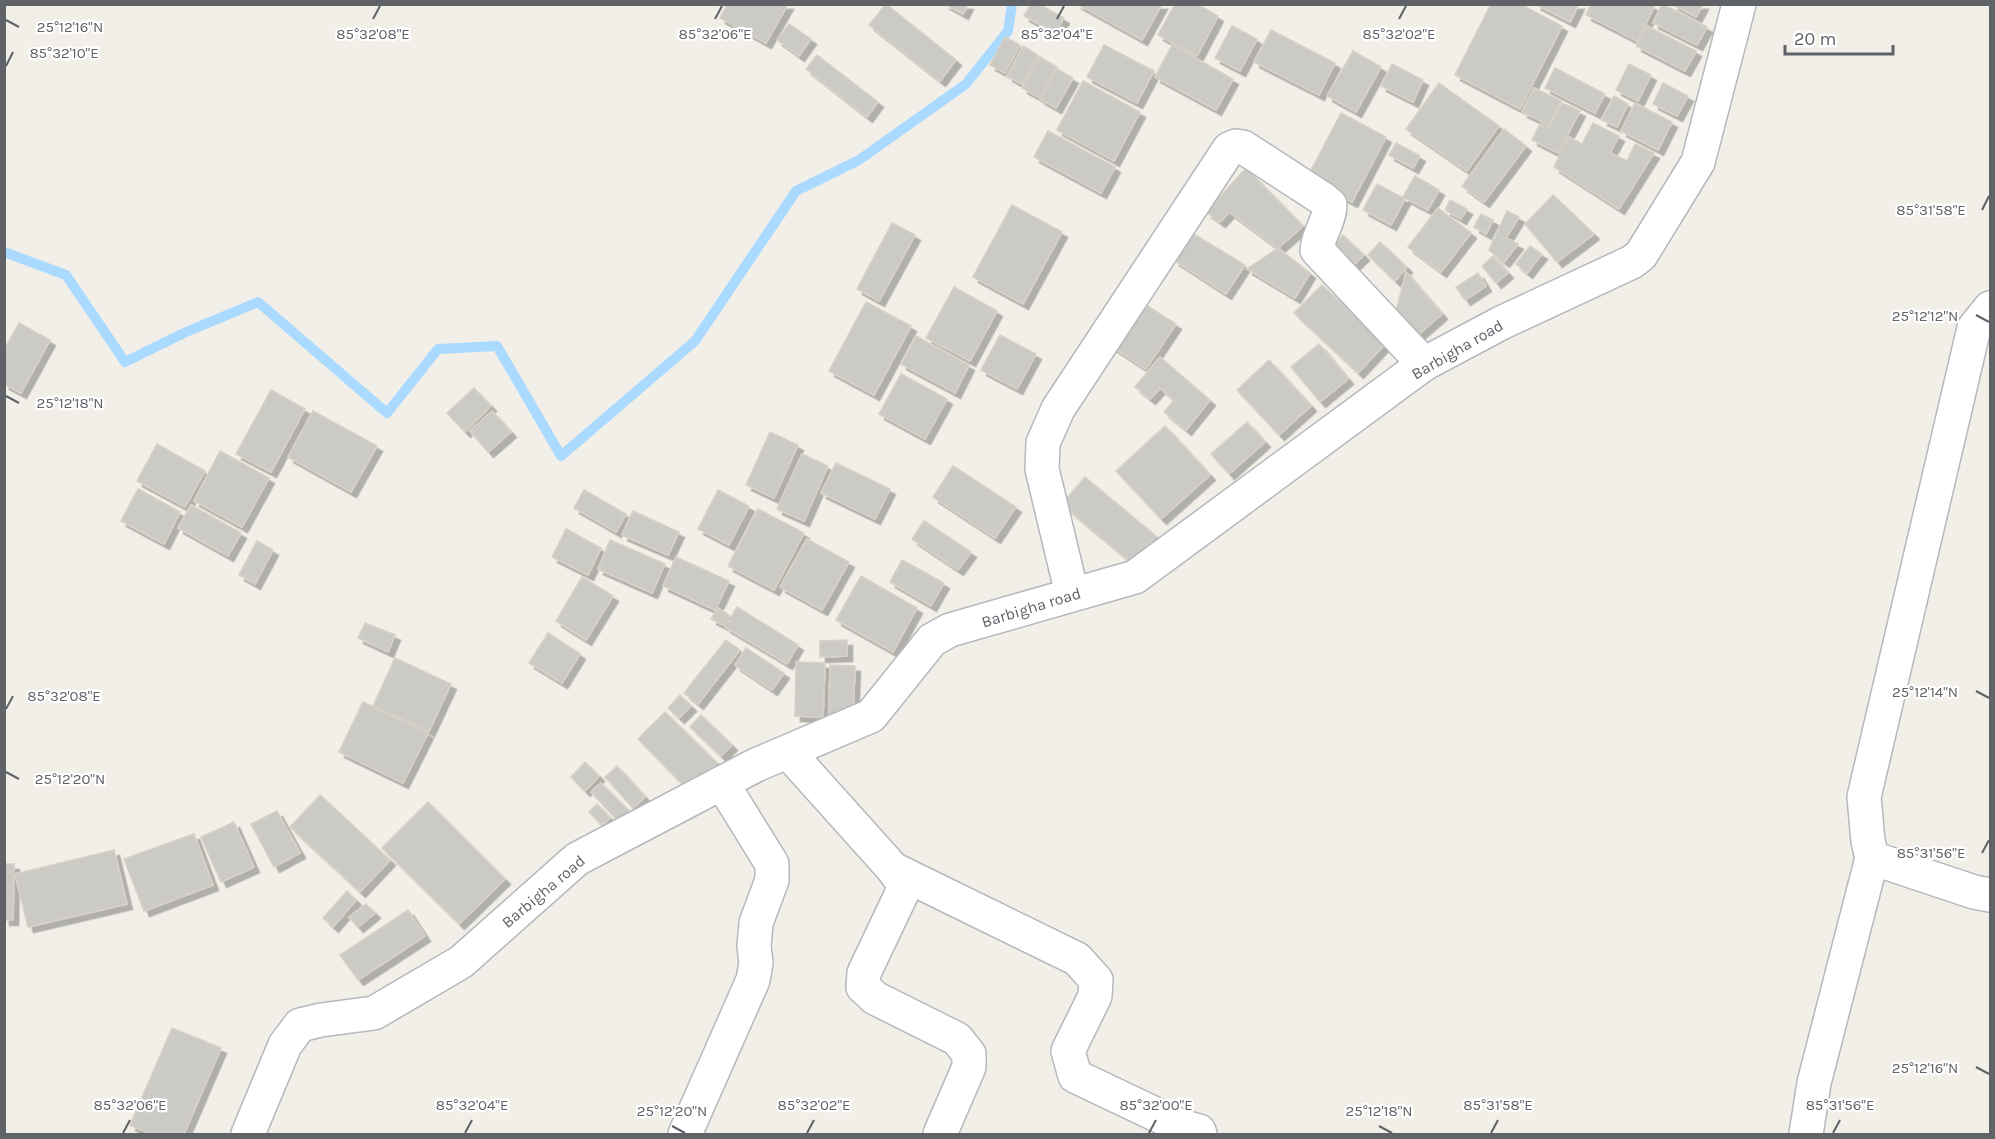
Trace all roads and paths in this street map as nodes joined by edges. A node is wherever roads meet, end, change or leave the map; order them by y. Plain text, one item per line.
1 (1739, 4) edge
2 (1990, 308) edge
3 (1424, 364) junction
4 (1071, 594) junction
5 (788, 752) junction
6 (722, 783) junction
7 (1872, 858) junction
8 (893, 869) junction
9 (1990, 895) edge
10 (248, 1134) edge
11 (685, 1134) edge
12 (940, 1134) edge
13 (1200, 1134) edge
14 (1806, 1134) edge

1 - 3 street, Barbigha road
2 - 7 street
3 - 4 street, Barbigha road
3 - 4 street
4 - 5 street, Barbigha road
5 - 6 street, Barbigha road
5 - 8 street
6 - 10 street, Barbigha road
6 - 11 street
7 - 9 street
7 - 14 street
8 - 12 street
8 - 13 street

